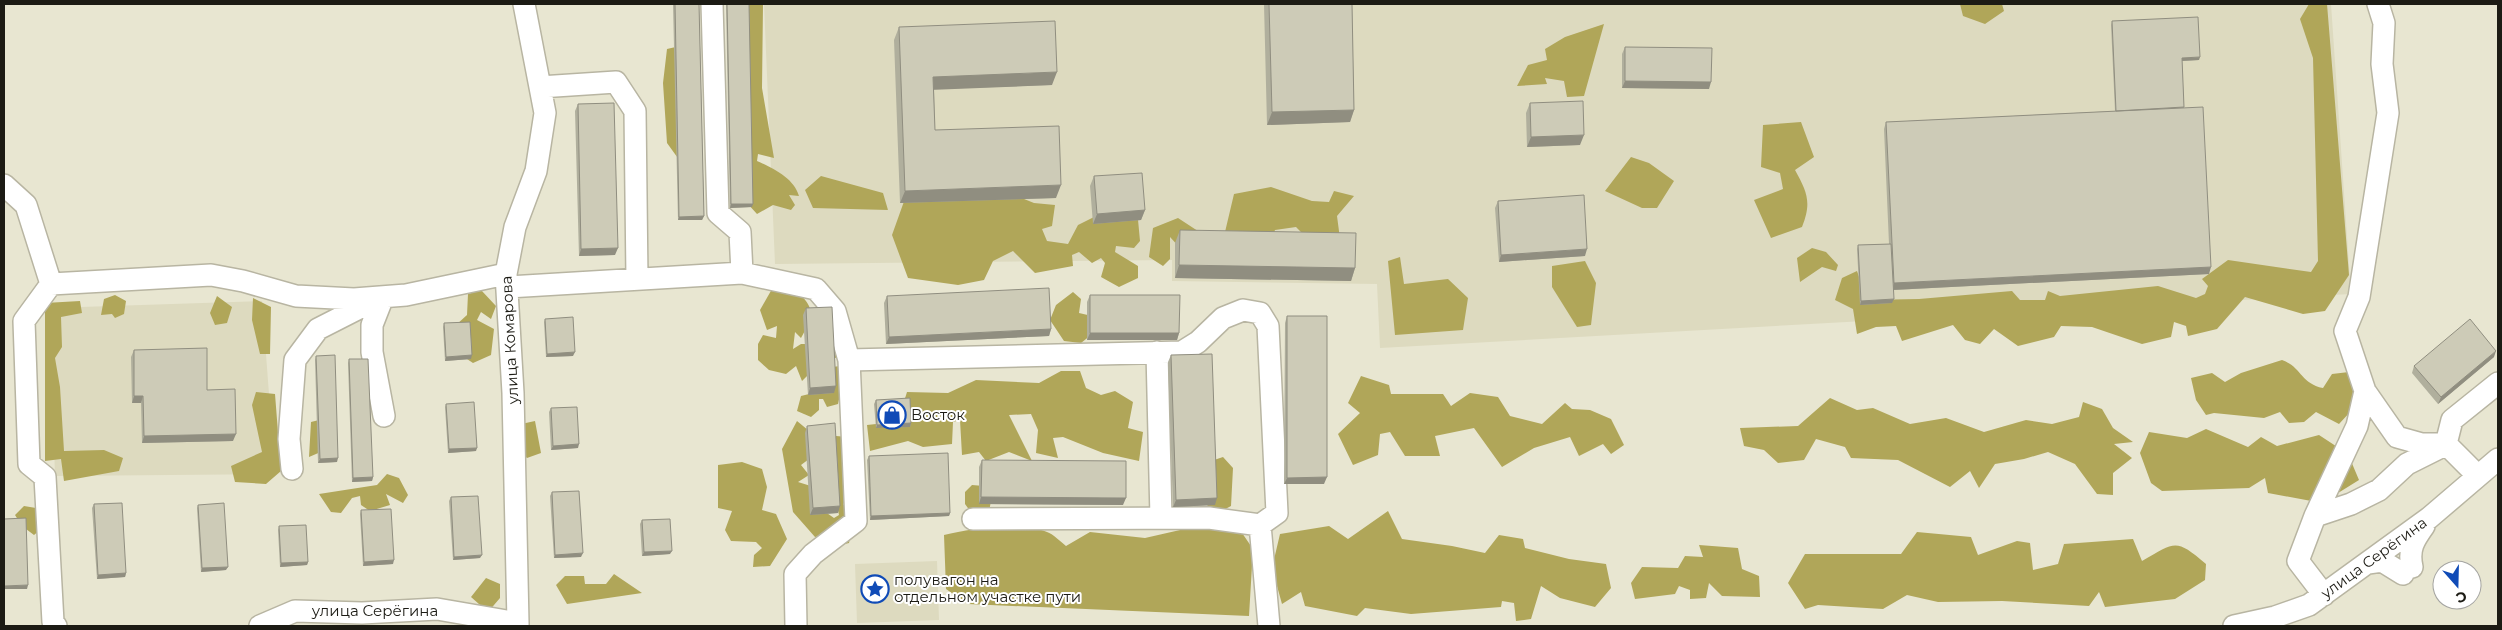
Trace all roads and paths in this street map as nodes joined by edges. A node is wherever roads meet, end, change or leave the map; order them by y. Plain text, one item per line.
1 (524, 4) edge
2 (712, 4) edge
3 (2378, 4) edge
4 (540, 87) junction
5 (4, 185) edge
6 (742, 273) junction
7 (637, 279) junction
8 (507, 281) junction
9 (50, 284) junction
10 (383, 297) junction
11 (1157, 352) junction
12 (849, 360) junction
13 (2498, 383) edge
14 (2366, 391) junction
15 (384, 416) dead end
16 (2446, 444) junction
17 (2498, 459) edge
18 (292, 469) dead end
19 (2478, 476) junction
20 (2315, 516) junction
21 (1161, 518) junction
22 (2429, 518) junction
23 (973, 519) dead end
24 (1260, 525) junction
25 (2368, 563) junction
26 (2324, 595) junction
27 (518, 625) edge
28 (56, 626) edge
29 (260, 626) edge
30 (796, 626) edge
31 (1269, 626) edge
32 (2234, 626) edge

1 - 4 street, улица Комарова
2 - 6 street
3 - 14 street
4 - 7 street
4 - 8 street, улица Комарова
5 - 9 street
6 - 7 street
6 - 12 street
7 - 8 street
8 - 10 street
8 - 27 street, улица Комарова
9 - 10 street
9 - 28 street
10 - 15 street
10 - 18 street
11 - 12 street
11 - 21 street
11 - 24 street
12 - 30 street
13 - 16 street
14 - 16 street
14 - 20 street
16 - 19 street
16 - 20 street
17 - 19 street, улица Серёгина
19 - 22 street, улица Серёгина
20 - 26 street
21 - 23 street
21 - 24 street
22 - 25 street, улица Серёгина
22 - 25 street
24 - 31 street
25 - 26 street, улица Серёгина
26 - 32 street, улица Серёгина
27 - 29 street, улица Серёгина

